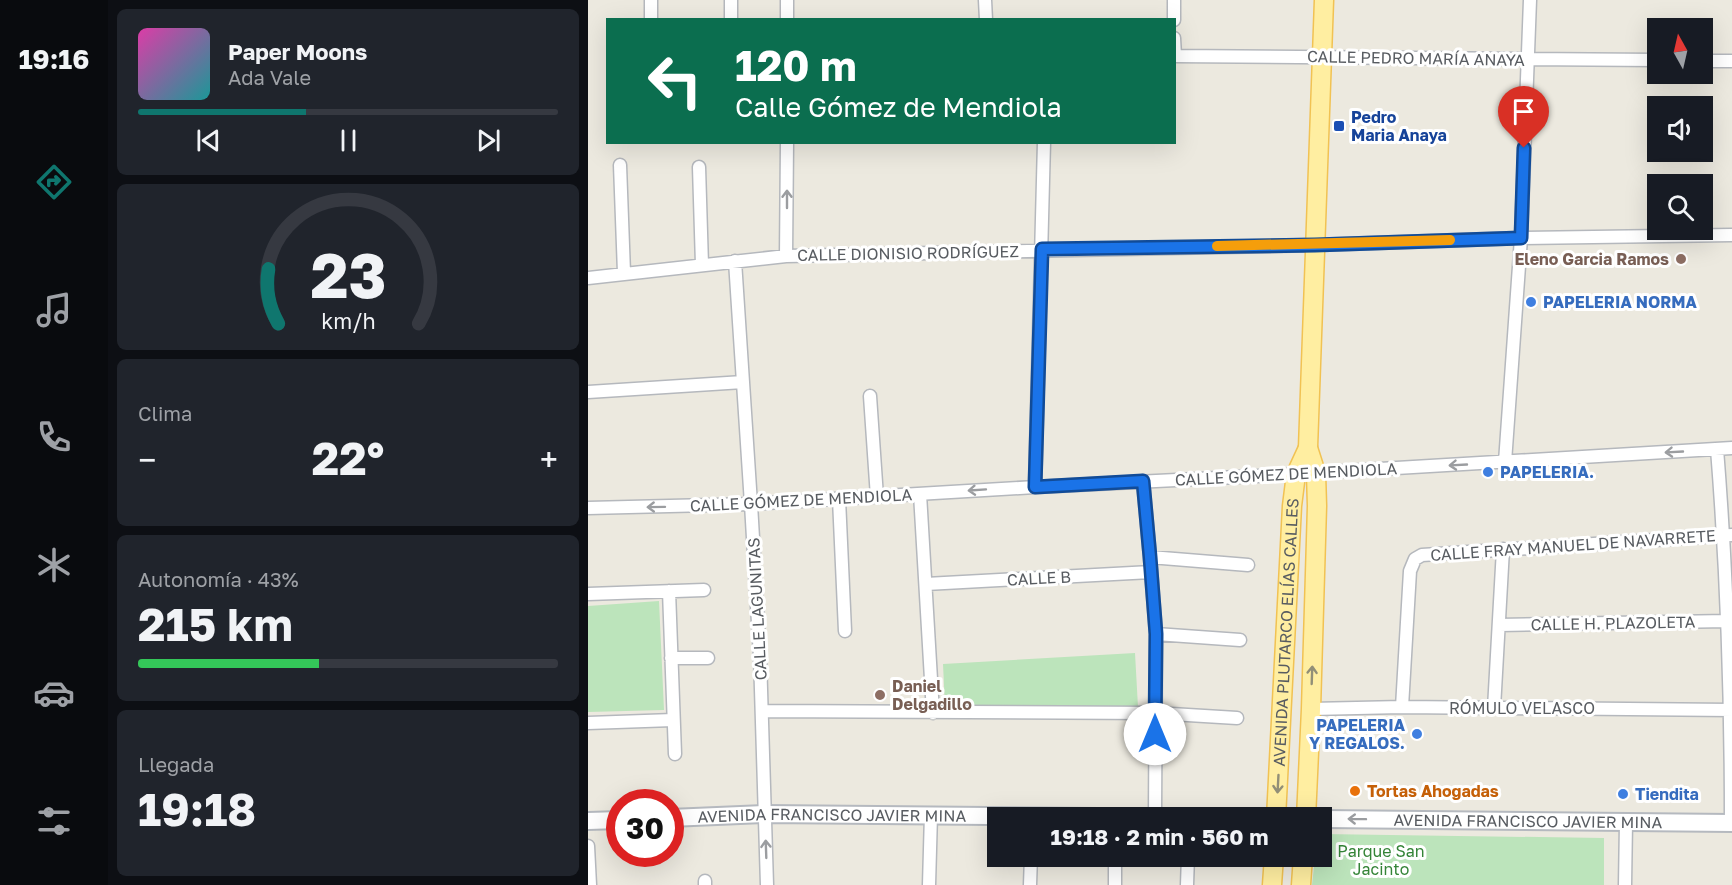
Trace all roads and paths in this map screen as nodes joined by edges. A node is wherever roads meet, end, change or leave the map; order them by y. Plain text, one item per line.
1 (651, 0) edge
2 (730, 0) edge
3 (787, 0) edge
4 (985, 0) edge
5 (1174, 0) edge
6 (1324, 0) edge
7 (1530, 0) edge
8 (651, 18) edge
9 (731, 18) edge
10 (787, 18) edge
11 (986, 18) edge
12 (1174, 18) edge
13 (1176, 56) edge
14 (1322, 57) junction
15 (1528, 59) junction
16 (1647, 60) edge
17 (1713, 60) edge
18 (1732, 61) edge
19 (787, 144) edge
20 (1044, 144) edge
21 (620, 165) dead end
22 (699, 167) dead end
23 (1732, 235) edge
24 (1521, 238) junction
25 (1315, 245) junction
26 (1042, 249) junction
27 (786, 256) junction
28 (735, 261) junction
29 (702, 265) junction
30 (624, 273) junction
31 (588, 278) edge
32 (743, 382) junction
33 (588, 392) edge
34 (870, 396) dead end
35 (1308, 448) junction
36 (1732, 448) edge
37 (1717, 449) junction
38 (1505, 462) junction
39 (1316, 473) junction
40 (1296, 474) junction
41 (1143, 481) junction
42 (1035, 487) junction
43 (920, 494) junction
44 (877, 497) junction
45 (839, 500) junction
46 (751, 504) junction
47 (588, 508) edge
48 (1728, 535) edge
49 (1503, 549) junction
50 (1150, 557) junction
51 (1248, 565) dead end
52 (1151, 572) junction
53 (926, 584) junction
54 (704, 590) dead end
55 (669, 591) junction
56 (588, 594) edge
57 (1727, 621) junction
58 (1499, 625) junction
59 (845, 631) dead end
60 (1156, 634) junction
61 (1240, 640) dead end
62 (671, 658) junction
63 (708, 658) dead end
64 (1402, 707) junction
65 (1494, 708) junction
66 (1311, 709) junction
67 (1732, 710) edge
68 (762, 711) junction
69 (933, 713) junction
70 (1155, 713) junction
71 (1237, 718) dead end
72 (673, 720) junction
73 (588, 723) edge
74 (675, 754) dead end
75 (1155, 807) edge
76 (1277, 807) edge
77 (1307, 807) edge
78 (765, 814) junction
79 (931, 814) junction
80 (987, 815) edge
81 (684, 817) edge
82 (1332, 819) edge
83 (606, 820) edge
84 (588, 821) edge
85 (1626, 822) junction
86 (1732, 823) edge
87 (588, 846) edge
88 (1031, 867) edge
89 (1115, 867) edge
90 (1188, 867) edge
91 (1273, 867) edge
92 (1302, 867) edge
93 (590, 885) edge
94 (767, 885) edge
95 (929, 885) edge
96 (1030, 885) edge
97 (1115, 885) edge
98 (1187, 885) edge
99 (1272, 885) edge
100 (1301, 885) edge
101 (1625, 885) edge

1 - 8 street
2 - 9 street
3 - 10 street
4 - 11 street
5 - 12 street
6 - 14 main road, AVENIDA PLUTARCO ELÍAS CALLES
7 - 15 street
13 - 14 street, CALLE PEDRO MARÍA ANAYA
14 - 15 street, CALLE PEDRO MARÍA ANAYA
14 - 25 main road, AVENIDA PLUTARCO ELÍAS CALLES
15 - 16 street, CALLE PEDRO MARÍA ANAYA
15 - 24 street
17 - 18 street
27 -> 19 street
20 - 26 street
21 - 30 street
22 - 29 street
23 - 24 street, CALLE DIONISIO RODRÍGUEZ
24 - 25 street, CALLE DIONISIO RODRÍGUEZ
24 - 38 street
25 - 26 street, CALLE DIONISIO RODRÍGUEZ
25 - 35 main road, AVENIDA PLUTARCO ELÍAS CALLES
26 - 27 street, CALLE DIONISIO RODRÍGUEZ
26 - 42 street
27 - 28 street, CALLE DIONISIO RODRÍGUEZ
28 - 29 street, CALLE DIONISIO RODRÍGUEZ
28 - 32 street, CALLE LAGUNITAS
29 - 30 street, CALLE DIONISIO RODRÍGUEZ
30 - 31 street, CALLE DIONISIO RODRÍGUEZ
32 - 33 street
32 - 46 street, CALLE LAGUNITAS
34 - 44 street
35 - 39 main road, AVENIDA PLUTARCO ELÍAS CALLES
35 - 40 main road, AVENIDA PLUTARCO ELÍAS CALLES
36 - 37 street, CALLE GÓMEZ DE MENDIOLA
37 -> 38 street, CALLE GÓMEZ DE MENDIOLA
37 - 48 street
38 -> 39 street, CALLE GÓMEZ DE MENDIOLA
39 - 40 street, CALLE GÓMEZ DE MENDIOLA
66 -> 39 main road, AVENIDA PLUTARCO ELÍAS CALLES
40 - 41 street, CALLE GÓMEZ DE MENDIOLA
40 -> 76 main road, AVENIDA PLUTARCO ELÍAS CALLES
41 - 42 street, CALLE GÓMEZ DE MENDIOLA
41 - 50 street
42 -> 43 street, CALLE GÓMEZ DE MENDIOLA
43 - 44 street, CALLE GÓMEZ DE MENDIOLA
43 - 53 street
44 - 45 street, CALLE GÓMEZ DE MENDIOLA
45 - 46 street, CALLE GÓMEZ DE MENDIOLA
45 - 59 street
46 -> 47 street, CALLE GÓMEZ DE MENDIOLA
46 - 68 street, CALLE LAGUNITAS
48 - 49 street, CALLE FRAY MANUEL DE NAVARRETE
48 - 57 street
49 - 58 street
49 - 64 street, CALLE FRAY MANUEL DE NAVARRETE
50 - 51 street
50 - 52 street
52 - 53 street, CALLE B
52 - 60 street
53 - 69 street
54 - 55 street
55 - 56 street
55 - 62 street
57 - 58 street, CALLE H. PLAZOLETA
57 - 67 street
58 - 65 street
60 - 61 street
60 - 70 street
62 - 63 street
62 - 72 street
64 - 65 street, RÓMULO VELASCO
64 - 66 street, RÓMULO VELASCO
65 - 67 street, RÓMULO VELASCO
66 - 77 main road, AVENIDA PLUTARCO ELÍAS CALLES
67 - 86 street
68 - 69 street
68 - 78 street, CALLE LAGUNITAS
69 - 70 street
70 - 71 street
70 - 75 street
72 - 73 street
72 - 74 street
78 - 79 main road, AVENIDA FRANCISCO JAVIER MINA
78 - 81 main road, AVENIDA FRANCISCO JAVIER MINA
94 -> 78 street, CALLE LAGUNITAS
79 - 80 main road, AVENIDA FRANCISCO JAVIER MINA
79 - 95 street
85 -> 82 main road, AVENIDA FRANCISCO JAVIER MINA
83 - 84 main road
85 - 86 main road, AVENIDA FRANCISCO JAVIER MINA
85 - 101 street
87 - 93 street
88 - 96 street
89 - 97 street
90 - 98 street
91 - 99 main road
92 - 100 main road

